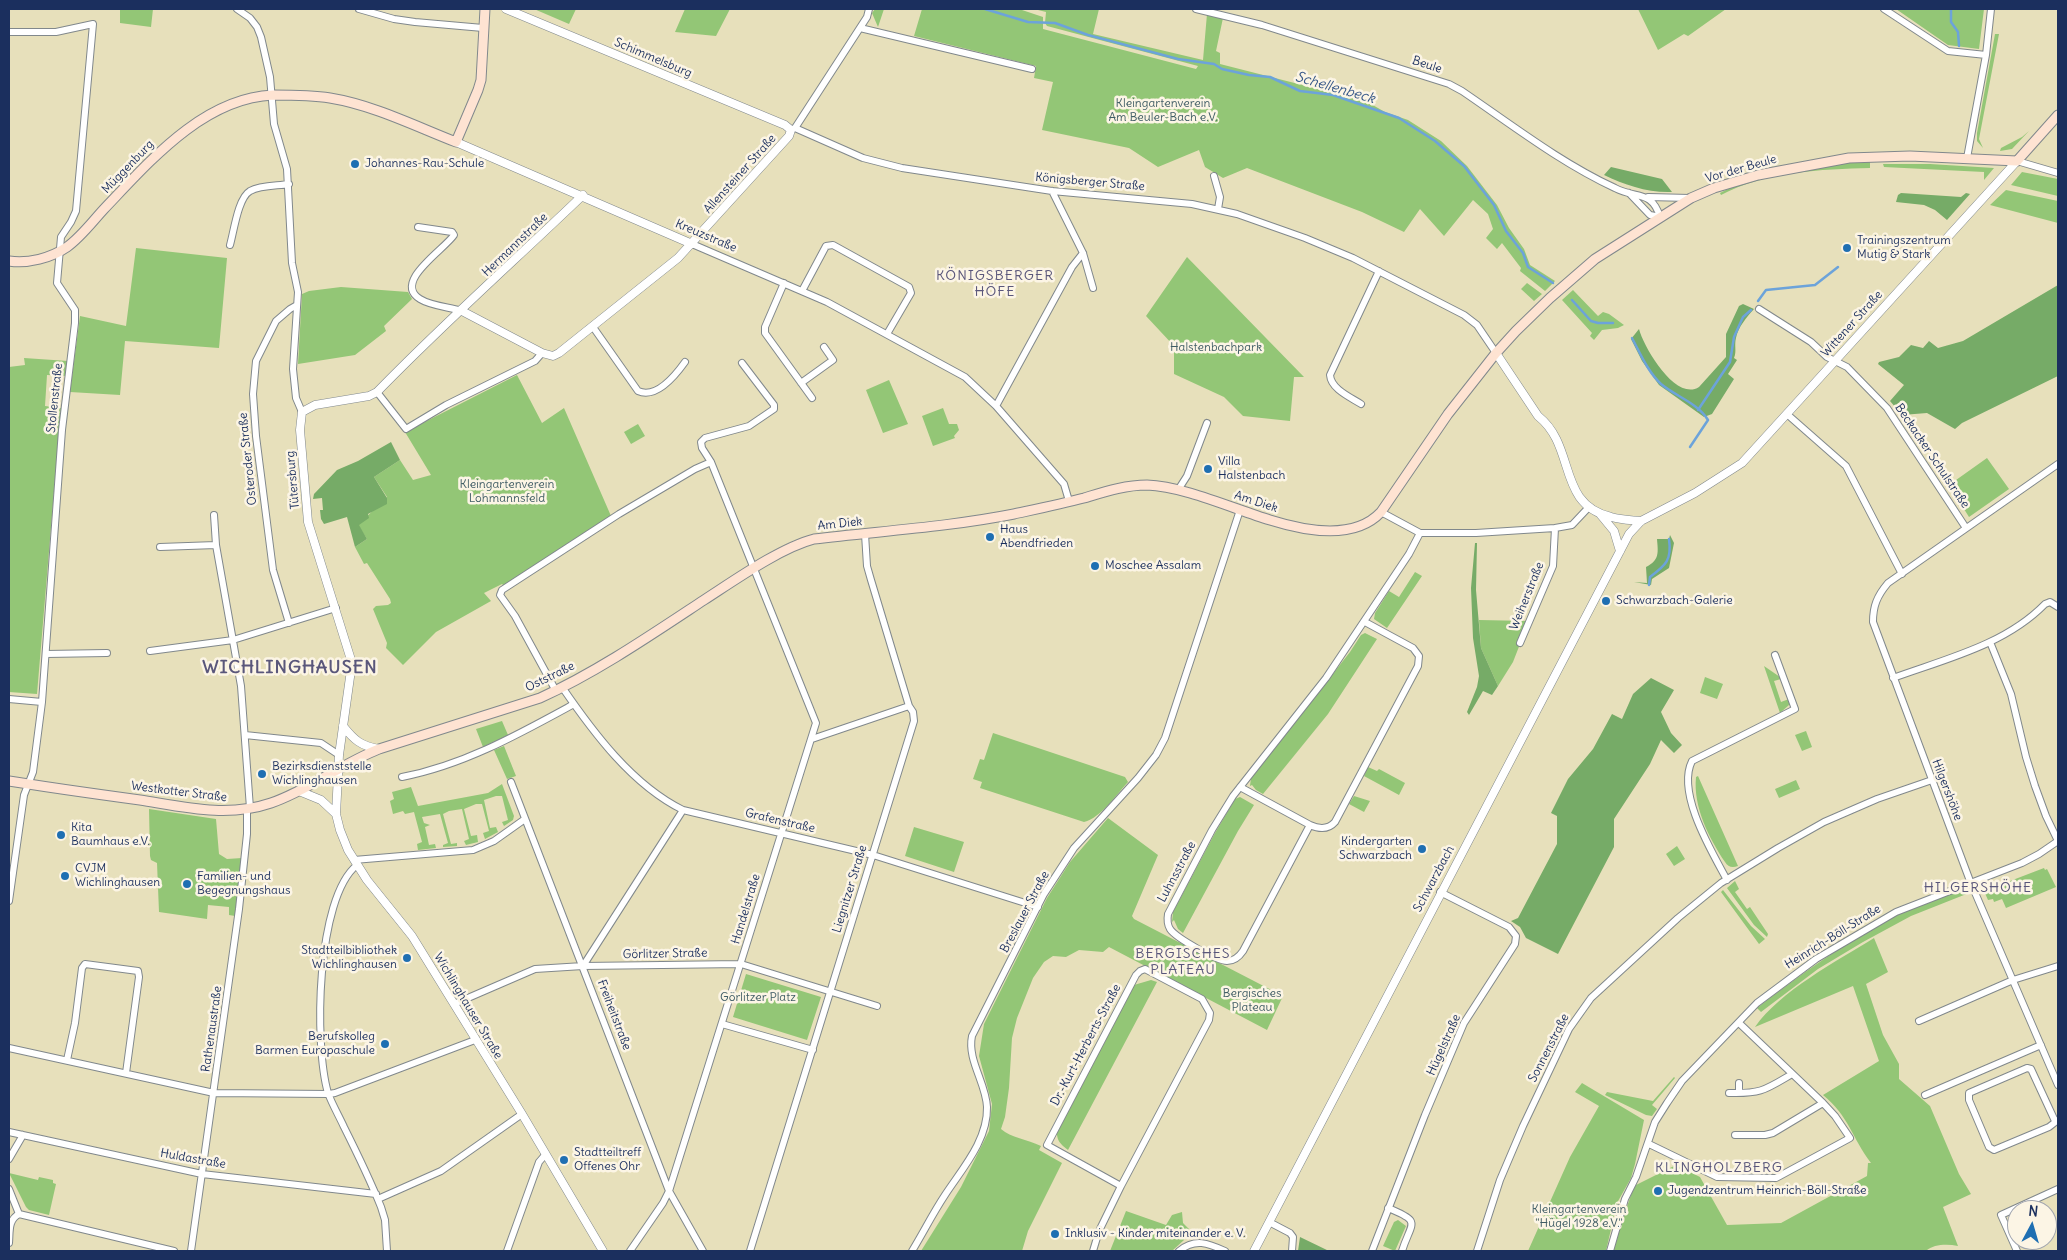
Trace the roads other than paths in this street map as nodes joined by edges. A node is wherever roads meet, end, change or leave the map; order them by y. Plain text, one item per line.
1 (237, 9) edge
2 (360, 9) edge
3 (484, 9) edge
4 (506, 9) edge
5 (869, 9) edge
6 (1196, 9) edge
7 (1884, 9) edge
8 (1992, 9) edge
9 (483, 28) junction
10 (860, 28) junction
11 (9, 32) edge
12 (1986, 55) junction
13 (1032, 69) dead end
14 (272, 95) junction
15 (2058, 115) edge
16 (793, 129) junction
17 (456, 142) junction
18 (1967, 158) junction
19 (2017, 161) junction
20 (2058, 173) edge
21 (1214, 176) dead end
22 (289, 184) junction
23 (1052, 191) junction
24 (1629, 194) junction
25 (583, 195) junction
26 (1648, 197) junction
27 (1691, 198) junction
28 (1218, 208) junction
29 (1660, 217) junction
30 (418, 227) dead end
31 (692, 244) junction
32 (230, 245) dead end
33 (61, 250) junction
34 (1083, 253) junction
35 (9, 262) edge
36 (1379, 271) junction
37 (784, 283) junction
38 (1093, 288) dead end
39 (802, 291) junction
40 (298, 305) junction
41 (1759, 309) dead end
42 (462, 311) junction
43 (593, 327) junction
44 (887, 334) junction
45 (824, 347) dead end
46 (542, 353) junction
47 (1496, 353) junction
48 (1836, 361) junction
49 (685, 362) dead end
50 (742, 363) dead end
51 (801, 383) junction
52 (377, 392) junction
53 (812, 398) dead end
54 (1361, 404) dead end
55 (996, 406) junction
56 (302, 412) junction
57 (1788, 415) junction
58 (1207, 423) dead end
59 (711, 462) junction
60 (2058, 464) edge
61 (1178, 490) junction
62 (1069, 501) junction
63 (1589, 507) junction
64 (1240, 510) junction
65 (1381, 512) junction
66 (1599, 513) junction
67 (214, 516) dead end
68 (1642, 521) junction
69 (1555, 528) junction
70 (1966, 528) junction
71 (1420, 533) junction
72 (865, 534) junction
73 (216, 545) junction
74 (160, 546) dead end
75 (1620, 551) junction
76 (753, 570) junction
77 (1902, 574) junction
78 (2058, 607) edge
79 (336, 608) junction
80 (1365, 622) junction
81 (289, 623) junction
82 (233, 640) junction
83 (1990, 642) junction
84 (1520, 643) dead end
85 (150, 651) dead end
86 (46, 654) junction
87 (107, 654) dead end
88 (1775, 655) dead end
89 (1893, 678) junction
90 (559, 689) junction
91 (9, 699) edge
92 (42, 702) junction
93 (574, 704) junction
94 (909, 706) junction
95 (343, 726) junction
96 (244, 735) junction
97 (812, 739) junction
98 (379, 749) junction
99 (339, 756) junction
100 (338, 768) junction
101 (402, 777) dead end
102 (1932, 780) junction
103 (9, 781) edge
104 (511, 782) dead end
105 (27, 784) junction
106 (1240, 787) junction
107 (299, 791) junction
108 (248, 809) junction
109 (682, 810) junction
110 (336, 814) junction
111 (525, 819) junction
112 (1310, 825) junction
113 (781, 833) junction
114 (2058, 841) edge
115 (873, 855) junction
116 (356, 863) junction
117 (1727, 880) junction
118 (1970, 882) junction
119 (1440, 892) junction
120 (9, 901) edge
121 (1038, 907) junction
122 (741, 964) junction
123 (583, 966) junction
124 (2058, 966) edge
125 (2013, 980) junction
126 (831, 991) junction
127 (454, 1004) junction
128 (877, 1006) dead end
129 (1919, 1021) dead end
130 (1739, 1023) junction
131 (722, 1024) junction
132 (476, 1040) junction
133 (2041, 1045) junction
134 (9, 1048) edge
135 (813, 1050) junction
136 (67, 1060) junction
137 (126, 1073) junction
138 (1792, 1074) junction
139 (1739, 1083) dead end
140 (2058, 1084) edge
141 (214, 1093) junction
142 (1729, 1093) dead end
143 (1739, 1093) junction
144 (329, 1094) junction
145 (1925, 1095) dead end
146 (1823, 1103) junction
147 (522, 1114) junction
148 (2056, 1120) edge
149 (9, 1132) edge
150 (1735, 1134) dead end
151 (23, 1136) junction
152 (1649, 1144) junction
153 (545, 1155) junction
154 (9, 1159) edge
155 (202, 1174) junction
156 (1121, 1186) junction
157 (9, 1189) edge
158 (2058, 1189) edge
159 (669, 1191) junction
160 (377, 1197) junction
161 (1388, 1208) junction
162 (19, 1214) junction
163 (1269, 1222) junction
164 (9, 1243) edge
165 (174, 1251) edge
166 (191, 1251) edge
167 (387, 1251) edge
168 (507, 1251) edge
169 (603, 1251) edge
170 (630, 1251) edge
171 (703, 1251) edge
172 (750, 1251) edge
173 (912, 1251) edge
174 (1093, 1251) edge
175 (1179, 1251) edge
176 (1225, 1251) edge
177 (1254, 1251) edge
178 (1292, 1251) edge
179 (1372, 1251) edge
180 (1402, 1251) edge
181 (1477, 1251) edge
182 (1610, 1251) edge
183 (2017, 1251) edge

1 - 14 street, Tütersburg
2 - 9 street
3 - 9 main road
4 - 16 street, Schimmelsburg
5 - 10 street, Allensteiner Straße
6 - 24 street, Beule
7 - 12 street
8 - 12 street
9 - 17 main road
10 - 13 street
10 - 16 street, Allensteiner Straße
11 - 33 street, Stollenstraße
12 - 18 street
14 - 17 main road, Kreuzstraße
14 - 22 street, Tütersburg
14 - 33 main road, Müggenburg
15 - 19 main road, Wittener Straße
16 - 23 street, Königsberger Straße
16 - 31 street, Allensteiner Straße
17 - 25 street, Kreuzstraße
18 - 19 main road, Vor der Beule
18 - 27 main road, Vor der Beule
19 - 20 street
19 - 48 street, Wittener Straße
21 - 28 street
22 - 32 street
22 - 40 street, Tütersburg
23 - 28 street, Königsberger Straße
23 - 34 street
24 - 26 street, Beule
24 - 29 street, Beule
25 - 31 street, Kreuzstraße
25 - 42 street, Hermannstraße
26 - 27 street, Beule
26 - 29 street
27 - 29 main road, Vor der Beule
28 - 36 street, Königsberger Straße
29 - 47 main road, Vor der Beule
30 - 42 street
31 - 37 street, Kreuzstraße
31 - 43 street, Allensteiner Straße
33 - 35 main road, Müggenburg
33 - 86 street, Stollenstraße
34 - 38 street
34 - 55 street
36 - 47 street, Königsberger Straße
36 - 54 street
37 - 39 street, Kreuzstraße
37 - 51 street
39 - 44 street, Kreuzstraße
39 - 44 street
40 - 56 street, Tütersburg
40 - 81 street, Osteroder Straße
41 - 48 street, Beckacker Schulstraße
42 - 46 street
42 - 52 street, Hermannstraße
43 - 46 street, Allensteiner Straße
43 - 49 street
44 - 55 street, Kreuzstraße
45 - 51 street
46 - 52 street, Allensteiner Straße
47 - 63 street
47 - 65 main road, Am Diek
48 - 57 street, Wittener Straße
48 - 70 street, Beckacker Schulstraße
50 - 59 street, Handelstraße
51 - 53 street
52 - 56 street, Hermannstraße
55 - 62 street, Kreuzstraße
56 - 79 street, Tütersburg
57 - 68 street, Wittener Straße
57 - 77 street
58 - 61 street
59 - 76 street, Handelstraße
59 - 90 street, Grafenstraße
60 - 70 street
61 - 62 main road, Am Diek
61 - 64 main road, Am Diek
62 - 72 main road, Am Diek
63 - 66 street
63 - 69 street
64 - 65 main road, Am Diek
64 - 121 street, Breslauer Straße
65 - 71 street
66 - 68 street
66 - 75 street
67 - 73 street, Rathenaustraße
68 - 75 street, Schwarzbach
69 - 71 street
69 - 84 street, Weiherstraße
70 - 77 street
71 - 80 street, Luhnsstraße
72 - 76 main road, Am Diek
72 - 94 street, Liegnitzer Straße
73 - 74 street
73 - 82 street, Rathenaustraße
75 - 119 street, Schwarzbach
76 - 90 main road, Oststraße
76 - 97 street, Handelstraße
77 - 89 street, Hilgershöhe
78 - 83 street
79 - 81 street
79 - 95 street, Tütersburg
80 - 106 street, Luhnsstraße
80 - 112 street
81 - 82 street
82 - 85 street
82 - 96 street, Rathenaustraße
83 - 89 street
83 - 114 street
86 - 87 street
86 - 92 street, Stollenstraße
88 - 117 street
89 - 102 street, Hilgershöhe
90 - 93 street, Grafenstraße
90 - 98 main road, Oststraße
91 - 92 street
92 - 105 street, Stollenstraße
93 - 101 street
93 - 109 street, Grafenstraße
94 - 97 street
94 - 115 street, Liegnitzer Straße
95 - 98 street
95 - 99 street, Tütersburg
96 - 99 street
96 - 108 street, Rathenaustraße
97 - 113 street, Handelstraße
98 - 100 main road, Oststraße
99 - 100 street, Tütersburg
100 - 107 main road, Westkotter Straße
100 - 110 street, Wichlinghauser Straße
102 - 117 street, Sonnenstraße
102 - 118 street, Hilgershöhe
103 - 105 main road, Westkotter Straße
104 - 111 street, Freiheitstraße
105 - 108 main road, Westkotter Straße
105 - 120 street, Stollenstraße
106 - 112 street
106 - 112 street, Luhnsstraße
107 - 108 main road, Westkotter Straße
107 - 110 street
108 - 141 street, Rathenaustraße
109 - 113 street, Grafenstraße
109 - 123 street
110 - 116 street, Wichlinghauser Straße
111 - 116 street
111 - 123 street, Freiheitstraße
113 - 115 street, Grafenstraße
113 - 122 street, Handelstraße
114 - 118 street, Heinrich-Böll-Straße
115 - 121 street, Grafenstraße
115 - 126 street, Liegnitzer Straße
116 - 127 street, Wichlinghauser Straße
116 - 144 street
117 - 181 street, Sonnenstraße
118 - 125 street, Hilgershöhe
118 - 130 street, Heinrich-Böll-Straße
119 - 161 street, Hügelstraße
119 - 163 street, Schwarzbach
121 - 173 street, Breslauer Straße
122 - 123 street, Görlitzer Straße
122 - 126 street, Görlitzer Straße
122 - 131 street, Handelstraße
123 - 127 street, Görlitzer Straße
123 - 159 street, Freiheitstraße
124 - 125 street
125 - 129 street
125 - 133 street, Hilgershöhe
126 - 128 street, Görlitzer Straße
126 - 135 street, Liegnitzer Straße
127 - 132 street, Wichlinghauser Straße
130 - 138 street
130 - 152 street, Heinrich-Böll-Straße
131 - 135 street
131 - 159 street, Handelstraße
132 - 144 street
132 - 147 street, Wichlinghauser Straße
133 - 140 street, Hilgershöhe
133 - 145 street
134 - 136 street
135 - 172 street, Liegnitzer Straße
136 - 137 street
136 - 137 street
137 - 141 street
138 - 143 street
138 - 146 street
139 - 143 street
141 - 144 street
141 - 155 street, Rathenaustraße
142 - 143 street
144 - 160 street
146 - 150 street
146 - 152 street
147 - 153 street, Wichlinghauser Straße
147 - 160 street
148 - 148 street
149 - 151 street, Huldastraße
151 - 154 street
151 - 155 street, Huldastraße
152 - 182 street, Heinrich-Böll-Straße
153 - 168 street
153 - 169 street, Wichlinghauser Straße
155 - 160 street, Huldastraße
155 - 166 street, Rathenaustraße
156 - 156 street, Dr.-Kurt-Herberts-Straße
156 - 174 street, Dr.-Kurt-Herberts-Straße
157 - 162 street
158 - 183 street
159 - 170 street, Handelstraße
159 - 171 street, Freiheitstraße
160 - 167 street
161 - 179 street, Hügelstraße
161 - 180 street
162 - 164 street
162 - 165 street
163 - 177 street, Schwarzbach
163 - 178 street
175 - 176 street

